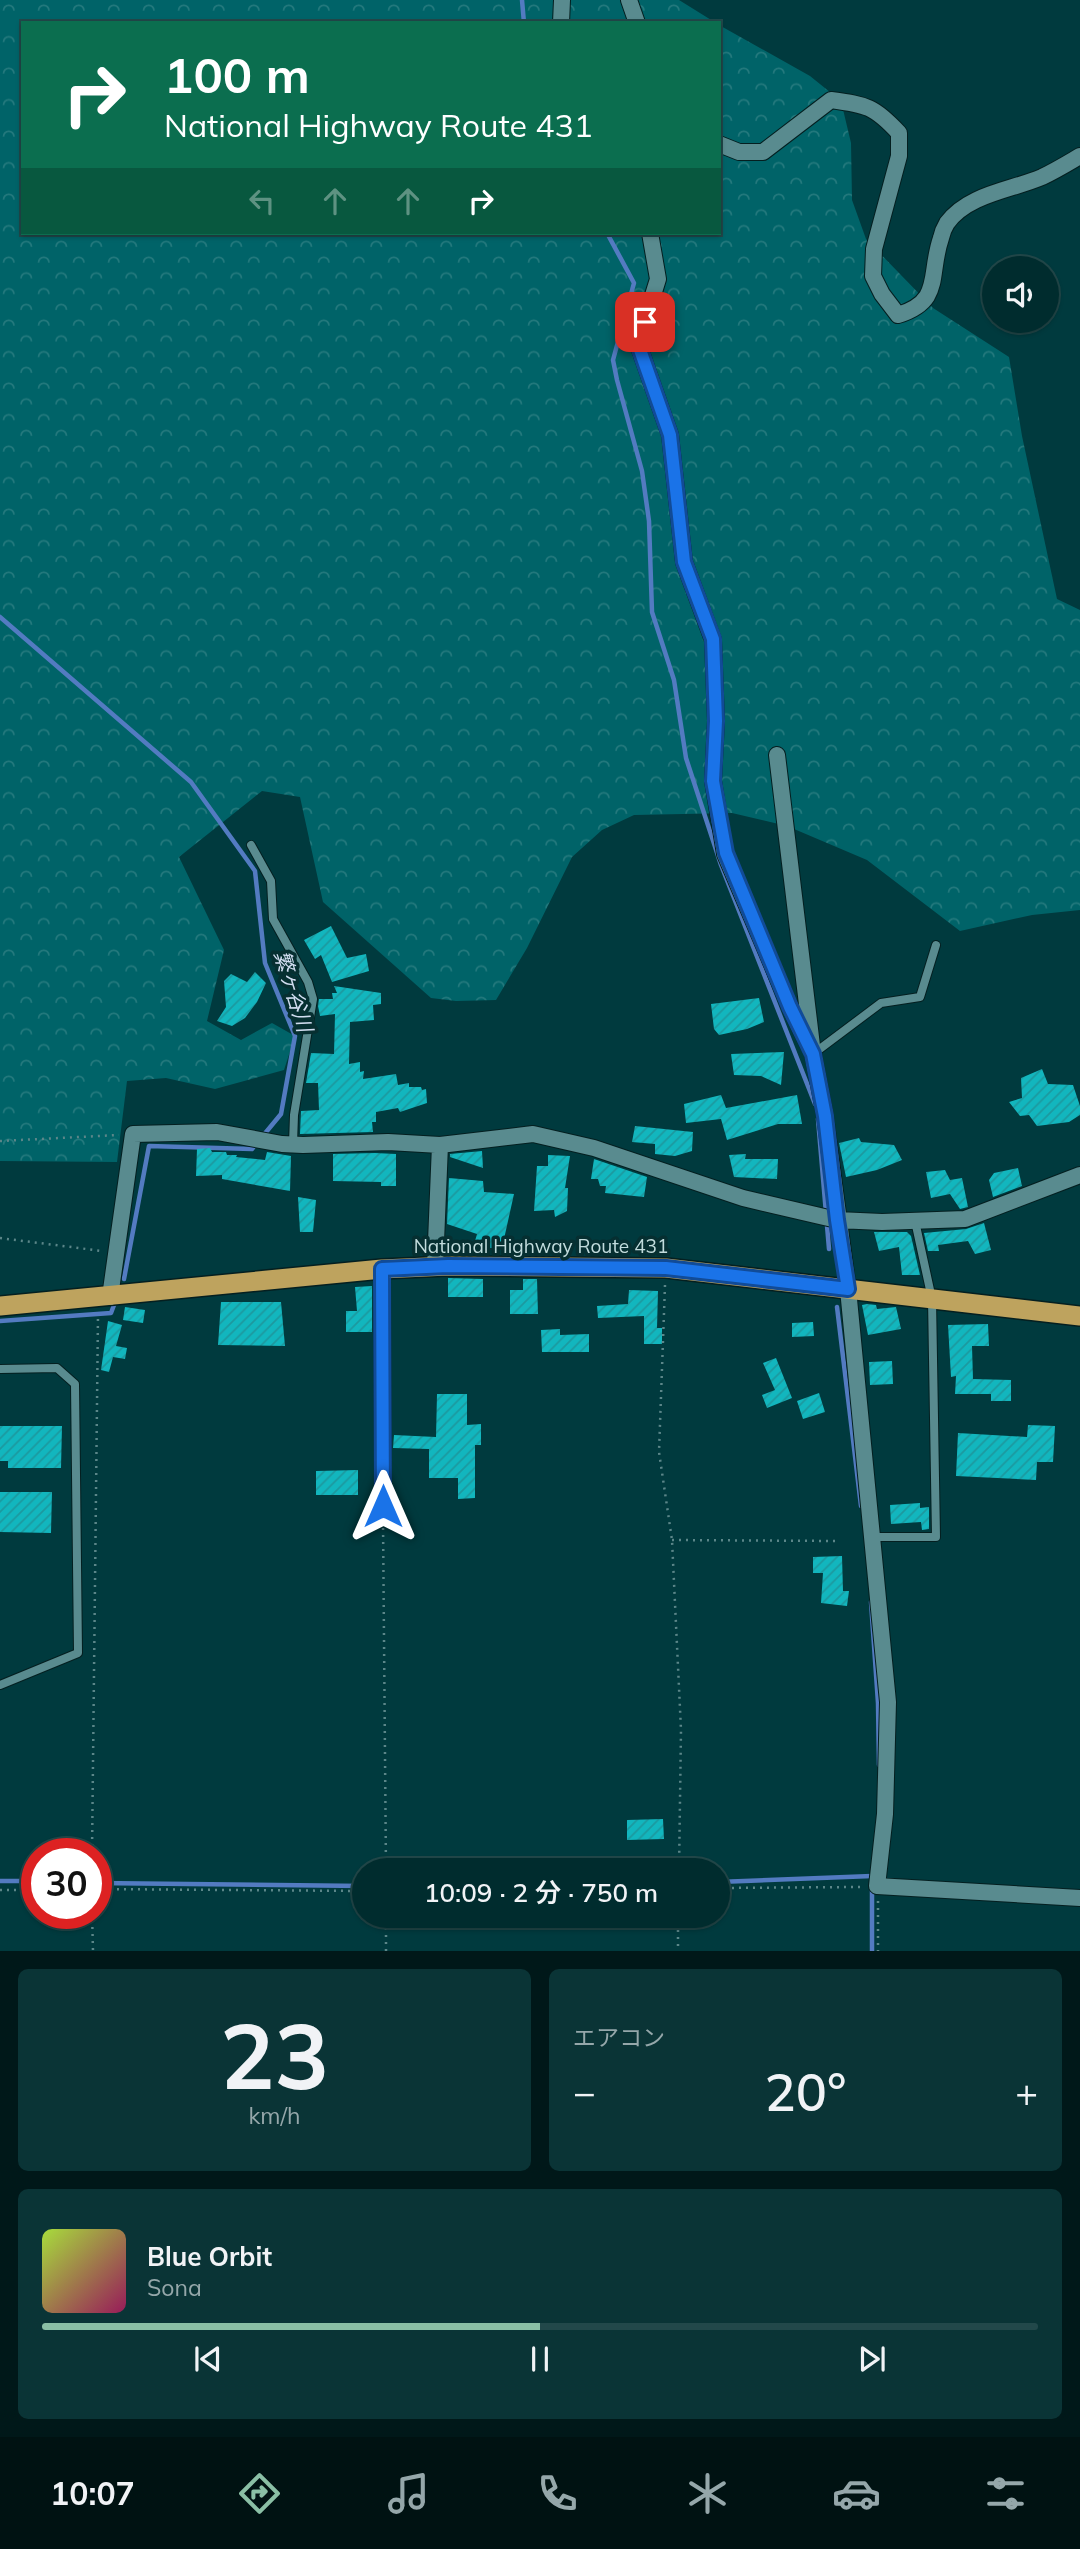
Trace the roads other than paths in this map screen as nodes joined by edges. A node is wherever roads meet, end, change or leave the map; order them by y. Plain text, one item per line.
1 (562, 0) edge
2 (629, 0) edge
3 (561, 21) edge
4 (636, 21) edge
5 (721, 145) edge
6 (1080, 156) edge
7 (650, 235) edge
8 (777, 755) dead end
9 (251, 845) dead end
10 (936, 945) dead end
11 (813, 1054) junction
12 (293, 1144) junction
13 (440, 1144) junction
14 (1080, 1175) edge
15 (837, 1220) junction
16 (915, 1221) junction
17 (435, 1266) junction
18 (382, 1269) junction
19 (848, 1289) junction
20 (104, 1297) junction
21 (932, 1298) junction
22 (0, 1306) edge
23 (1080, 1316) edge
24 (0, 1369) edge
25 (383, 1506) road end
26 (872, 1537) junction
27 (0, 1685) edge
28 (1080, 1898) edge

1 - 3 street
2 - 4 street
5 - 6 street
7 - 11 street
8 - 11 street
9 - 12 lane
10 - 11 lane
11 - 15 street
12 - 13 street
12 - 20 street
13 - 15 street
13 - 17 street
14 - 16 street
15 - 16 street
15 - 19 street
16 - 21 lane
17 - 18 highway, National Highway Route 431
17 - 19 highway, National Highway Route 431
18 - 20 highway, National Highway Route 431
18 - 25 street
19 - 21 highway, National Highway Route 431
19 - 26 street
20 - 22 highway, National Highway Route 431
21 - 23 highway, National Highway Route 431
21 - 26 lane
24 - 27 lane
26 - 28 street

